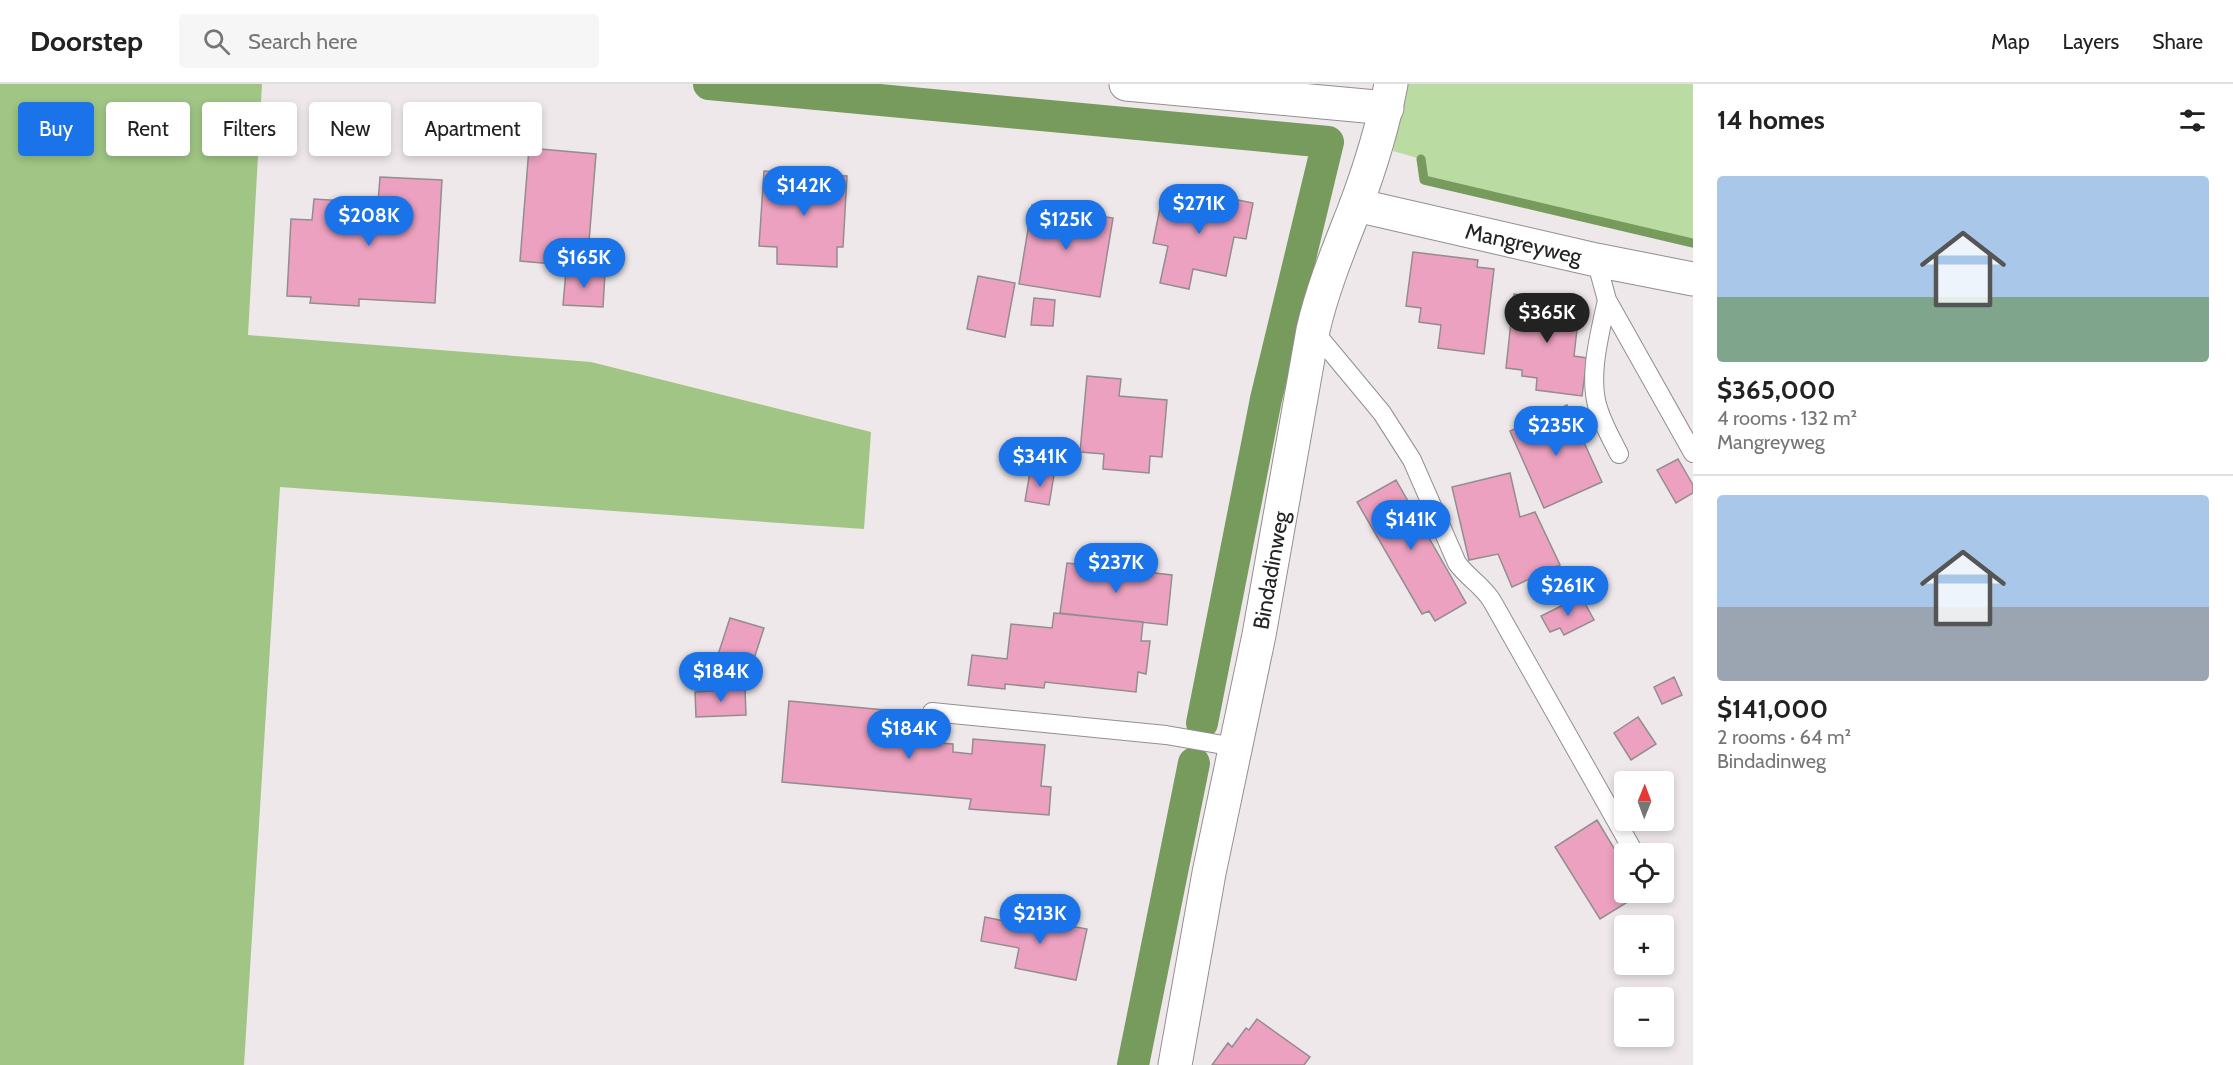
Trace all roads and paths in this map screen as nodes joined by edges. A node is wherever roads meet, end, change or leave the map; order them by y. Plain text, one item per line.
1 (1126, 84) edge
2 (1389, 96) edge
3 (1356, 205) junction
4 (1596, 260) junction
5 (1693, 279) edge
6 (1607, 300) junction
7 (1313, 330) junction
8 (1619, 453) dead end
9 (1693, 453) edge
10 (932, 712) dead end
11 (1235, 747) junction
12 (1629, 843) edge
13 (1177, 1064) edge

1 - 2 street
2 - 3 street, Bindadinweg
3 - 4 street, Mangreyweg
3 - 7 street, Bindadinweg
4 - 5 street, Mangreyweg
4 - 6 lane
6 - 8 lane
6 - 9 lane
7 - 11 street, Bindadinweg
7 - 12 lane
10 - 11 lane
11 - 13 street, Bindadinweg

